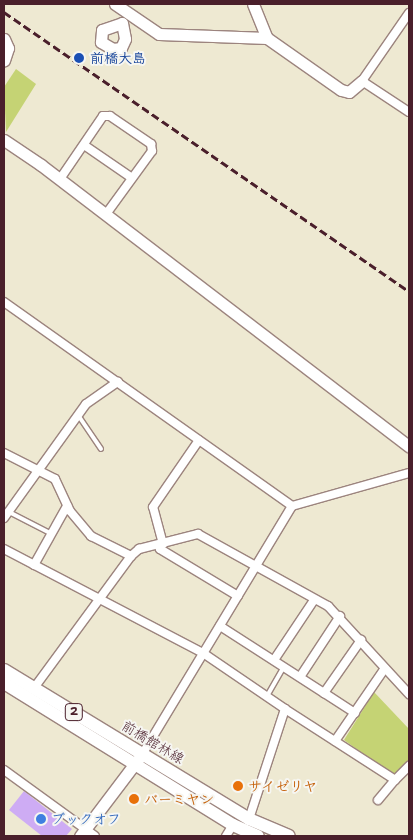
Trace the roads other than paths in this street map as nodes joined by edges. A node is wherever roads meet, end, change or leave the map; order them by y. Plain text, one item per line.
1 (115, 4) edge
2 (253, 4) edge
3 (409, 13) edge
4 (267, 38) junction
5 (4, 39) edge
6 (4, 60) edge
7 (362, 81) junction
8 (409, 112) edge
9 (4, 140) edge
10 (84, 145) junction
11 (132, 178) junction
12 (60, 179) junction
13 (106, 214) junction
14 (4, 302) edge
15 (118, 382) junction
16 (78, 416) junction
17 (198, 440) junction
18 (409, 446) edge
19 (101, 449) dead end
20 (4, 453) edge
21 (39, 469) junction
22 (409, 473) edge
23 (67, 506) junction
24 (292, 506) junction
25 (6, 515) edge
26 (50, 533) junction
27 (161, 544) junction
28 (4, 549) edge
29 (131, 556) junction
30 (34, 565) junction
31 (256, 565) junction
32 (238, 596) junction
33 (98, 599) junction
34 (314, 600) junction
35 (340, 616) junction
36 (220, 626) junction
37 (361, 640) junction
38 (203, 653) junction
39 (274, 660) junction
40 (284, 667) junction
41 (385, 668) junction
42 (4, 670) edge
43 (300, 676) junction
44 (4, 683) edge
45 (34, 688) junction
46 (4, 689) edge
47 (324, 693) junction
48 (409, 694) edge
49 (266, 696) junction
50 (285, 709) junction
51 (47, 710) junction
52 (355, 713) junction
53 (335, 741) junction
54 (144, 753) junction
55 (135, 764) junction
56 (409, 766) edge
57 (4, 770) edge
58 (395, 780) junction
59 (378, 800) dead end
60 (249, 819) junction
61 (233, 825) junction
62 (87, 834) edge
63 (226, 836) edge
64 (258, 836) edge
65 (289, 836) edge

1 - 4 street
2 - 4 street
3 - 7 street
4 - 7 street
5 - 6 street
7 - 8 street
9 - 12 street
10 - 11 street
10 - 11 street
10 - 12 street
11 - 13 street
12 - 13 street
13 - 18 street
14 - 15 street
15 - 16 street
15 - 17 street
16 - 19 lane
16 - 21 street
17 - 24 street
17 - 27 street
20 - 21 street
21 - 23 street
21 - 25 street
22 - 24 street
23 - 26 street
23 - 29 street
24 - 31 street
25 - 26 lane
26 - 30 street
27 - 29 street
27 - 31 street
27 - 32 street
28 - 30 street
29 - 33 street
30 - 33 street
31 - 32 street
31 - 34 street
32 - 36 street
33 - 38 street
33 - 45 street
34 - 35 street
34 - 39 street
35 - 37 street
35 - 43 street
36 - 38 street
36 - 39 street
37 - 41 street
37 - 47 street
38 - 49 street
38 - 54 street
39 - 40 street
40 - 43 street
40 - 49 lane
41 - 48 street
41 - 52 street
42 - 45 main road, 前橋館林線 / 2
43 - 47 street
44 - 51 main road, 前橋館林線 / 2
45 - 54 main road, 前橋館林線 / 2
46 - 51 lane
47 - 52 street
49 - 50 street
50 - 53 street
50 - 60 street
51 - 55 main road, 前橋館林線 / 2
52 - 53 street
53 - 58 street
54 - 55 street
54 - 60 main road, 前橋館林線 / 2
55 - 61 main road, 前橋館林線 / 2
55 - 62 street
56 - 58 street
57 - 62 street
58 - 59 street
60 - 65 main road, 前橋館林線 / 2
61 - 63 street
61 - 64 main road, 前橋館林線 / 2

